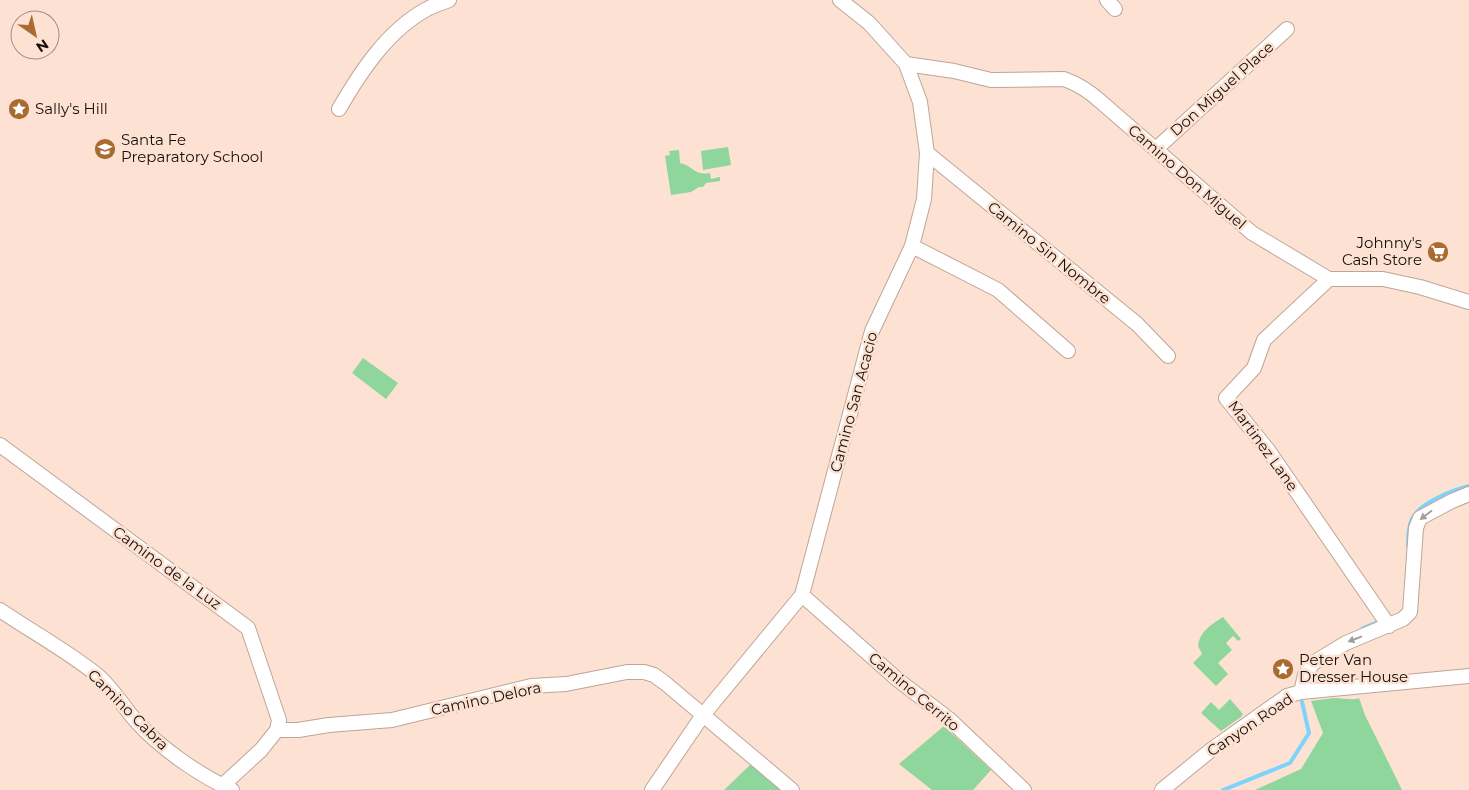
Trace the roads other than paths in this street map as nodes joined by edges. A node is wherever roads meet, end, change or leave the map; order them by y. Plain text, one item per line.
1 (449, 0) edge
2 (840, 0) edge
3 (1287, 29) dead end
4 (906, 64) junction
5 (339, 109) dead end
6 (1156, 149) junction
7 (927, 153) junction
8 (912, 246) junction
9 (1329, 279) junction
10 (1469, 302) edge
11 (1068, 351) dead end
12 (1168, 356) dead end
13 (0, 445) edge
14 (1469, 494) edge
15 (802, 595) junction
16 (0, 610) edge
17 (1389, 626) junction
18 (1469, 676) edge
19 (1300, 692) junction
20 (703, 715) junction
21 (277, 730) junction
22 (227, 788) edge
23 (652, 790) edge
24 (792, 790) edge
25 (1024, 790) edge
26 (1162, 790) edge

1 - 5 street
2 - 4 street, Camino San Acacio
3 - 6 street, Don Miguel Place
4 - 6 street, Camino Don Miguel
4 - 7 street, Camino San Acacio
6 - 9 street, Camino Don Miguel
7 - 8 street, Camino San Acacio
7 - 12 street, Camino Sin Nombre
8 - 11 street
8 - 15 street, Camino San Acacio
9 - 10 street
9 - 17 street, Martinez Lane
13 - 21 street, Camino de la Luz
14 -> 17 street
15 - 20 street, Camino San Acacio
15 - 25 street, Camino Cerrito
16 - 22 street, Camino Cabra
17 -> 19 street
18 - 19 street, Canyon Road
19 - 26 street, Canyon Road
20 - 21 street, Camino Delora
20 - 23 street, Camino San Acacio
20 - 24 street, Camino Delora
21 - 22 street

